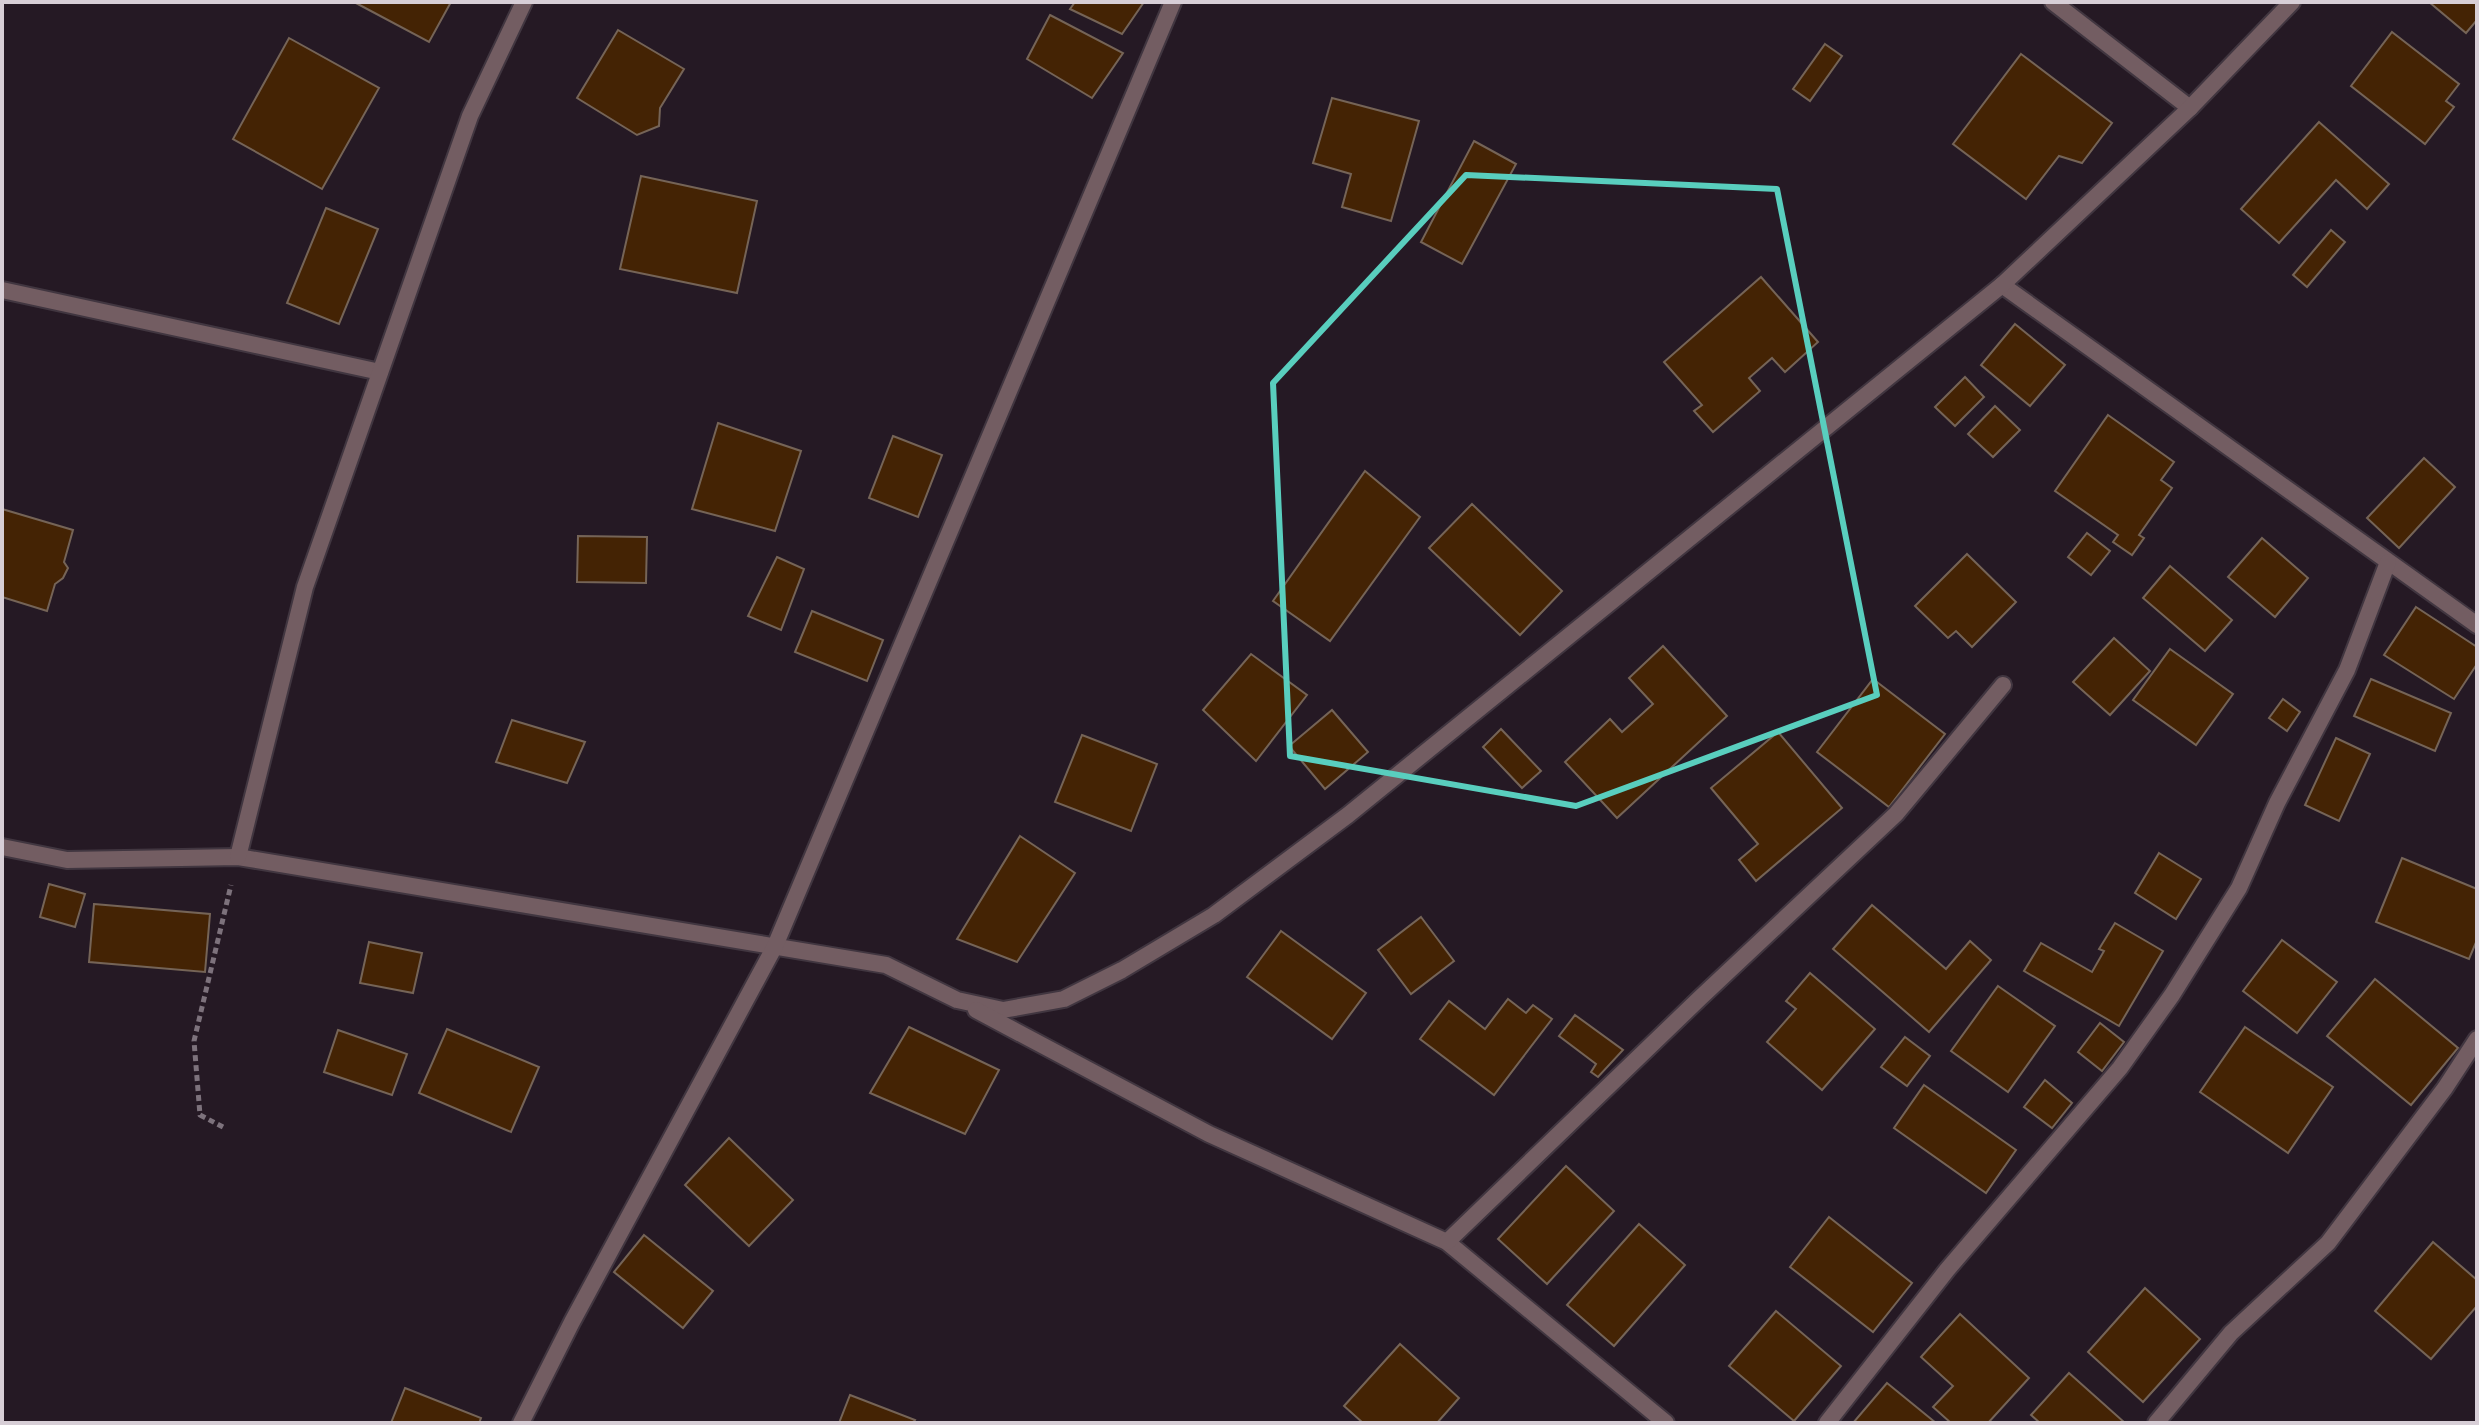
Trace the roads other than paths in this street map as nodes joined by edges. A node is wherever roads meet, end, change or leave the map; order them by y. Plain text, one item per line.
1 (524, 2) edge
2 (1173, 2) edge
3 (2053, 2) edge
4 (2292, 2) edge
5 (2190, 108) junction
6 (2002, 285) junction
7 (2, 290) edge
8 (380, 372) junction
9 (2388, 562) junction
10 (2477, 625) edge
11 (2003, 685) dead end
12 (2, 847) edge
13 (238, 857) junction
14 (775, 946) junction
15 (957, 1000) junction
16 (2477, 1039) edge
17 (1447, 1242) junction
18 (521, 1423) edge
19 (1666, 1423) edge
20 (1827, 1423) edge
21 (2156, 1423) edge

1 - 8 street
2 - 14 street
3 - 5 street
4 - 5 street
5 - 6 street
6 - 9 street
6 - 15 street
7 - 8 street
8 - 13 street
9 - 10 street
9 - 20 street
11 - 17 street
12 - 13 street
13 - 14 street
14 - 15 street
14 - 18 street
15 - 17 street
16 - 21 street
17 - 19 street

